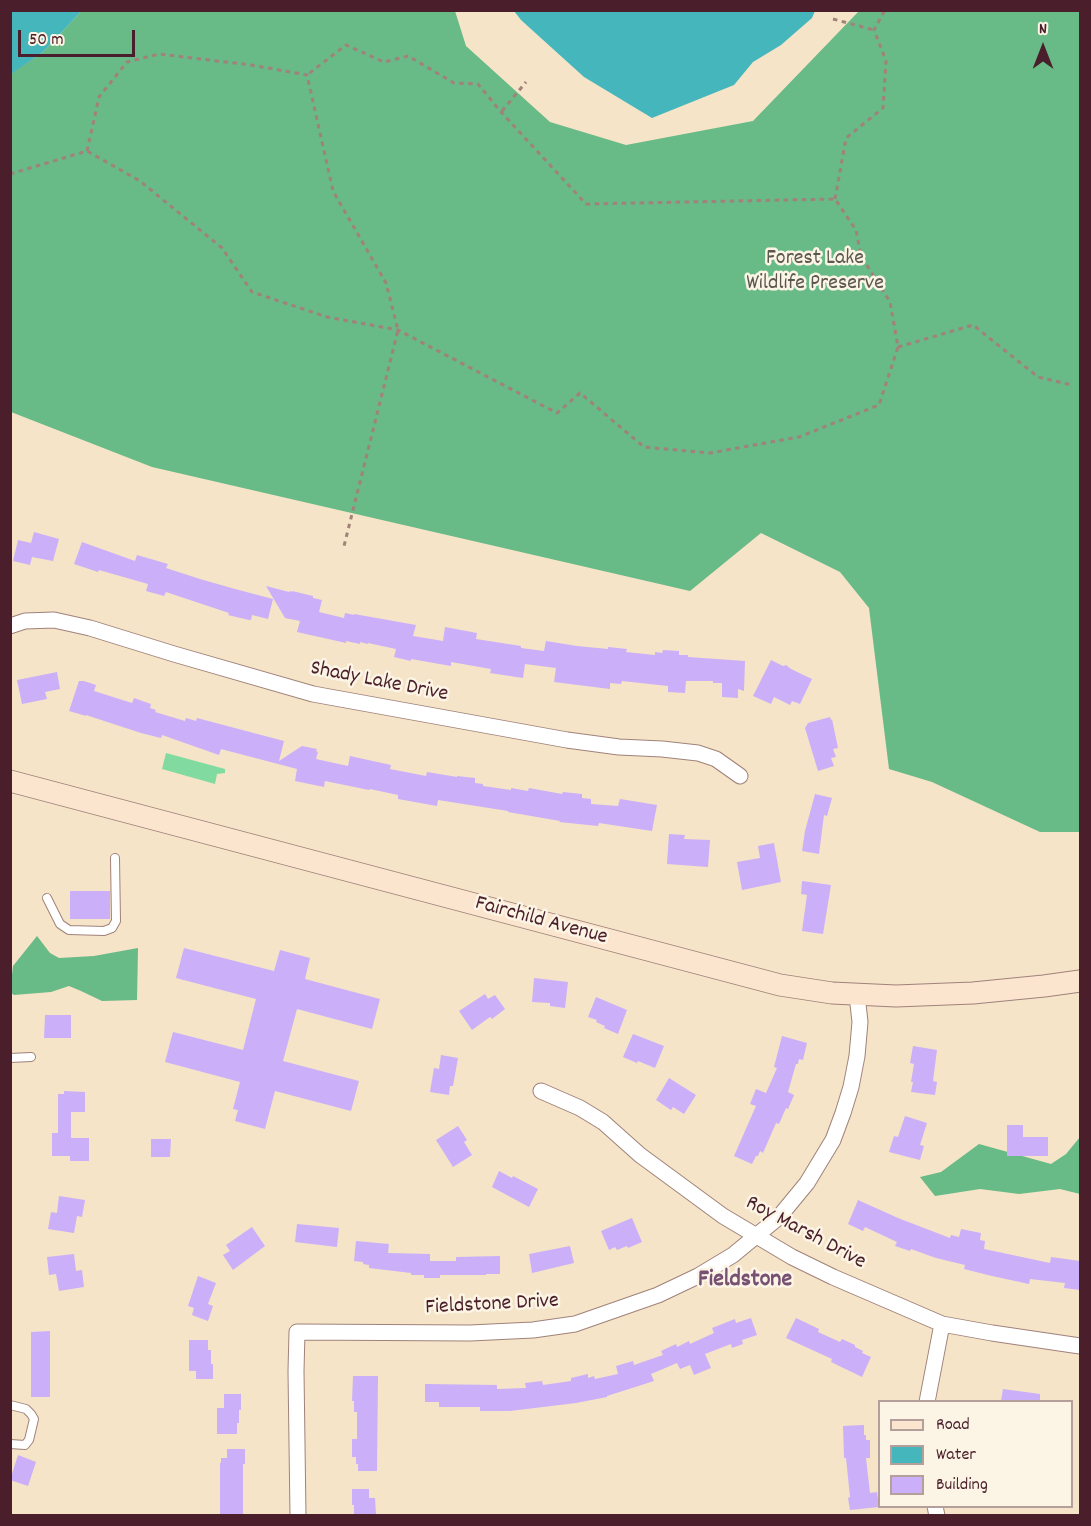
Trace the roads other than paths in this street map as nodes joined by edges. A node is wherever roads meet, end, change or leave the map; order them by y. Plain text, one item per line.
1 (10, 626) edge
2 (740, 776) dead end
3 (10, 781) edge
4 (115, 858) dead end
5 (47, 898) dead end
6 (1080, 981) edge
7 (857, 995) junction
8 (31, 1057) dead end
9 (10, 1058) edge
10 (542, 1091) dead end
11 (756, 1236) junction
12 (942, 1324) junction
13 (1080, 1346) edge
14 (927, 1400) edge
15 (10, 1406) edge
16 (10, 1444) edge
17 (298, 1515) edge

1 - 2 street, Shady Lake Drive
3 - 7 main road, Fairchild Avenue
4 - 5 lane
6 - 7 main road, Fairchild Avenue
7 - 11 street, Fieldstone Drive
8 - 9 lane
10 - 11 street, Roy Marsh Drive
11 - 12 street, Roy Marsh Drive
11 - 17 street, Fieldstone Drive
12 - 13 street, Roy Marsh Drive
12 - 14 street
15 - 16 lane

